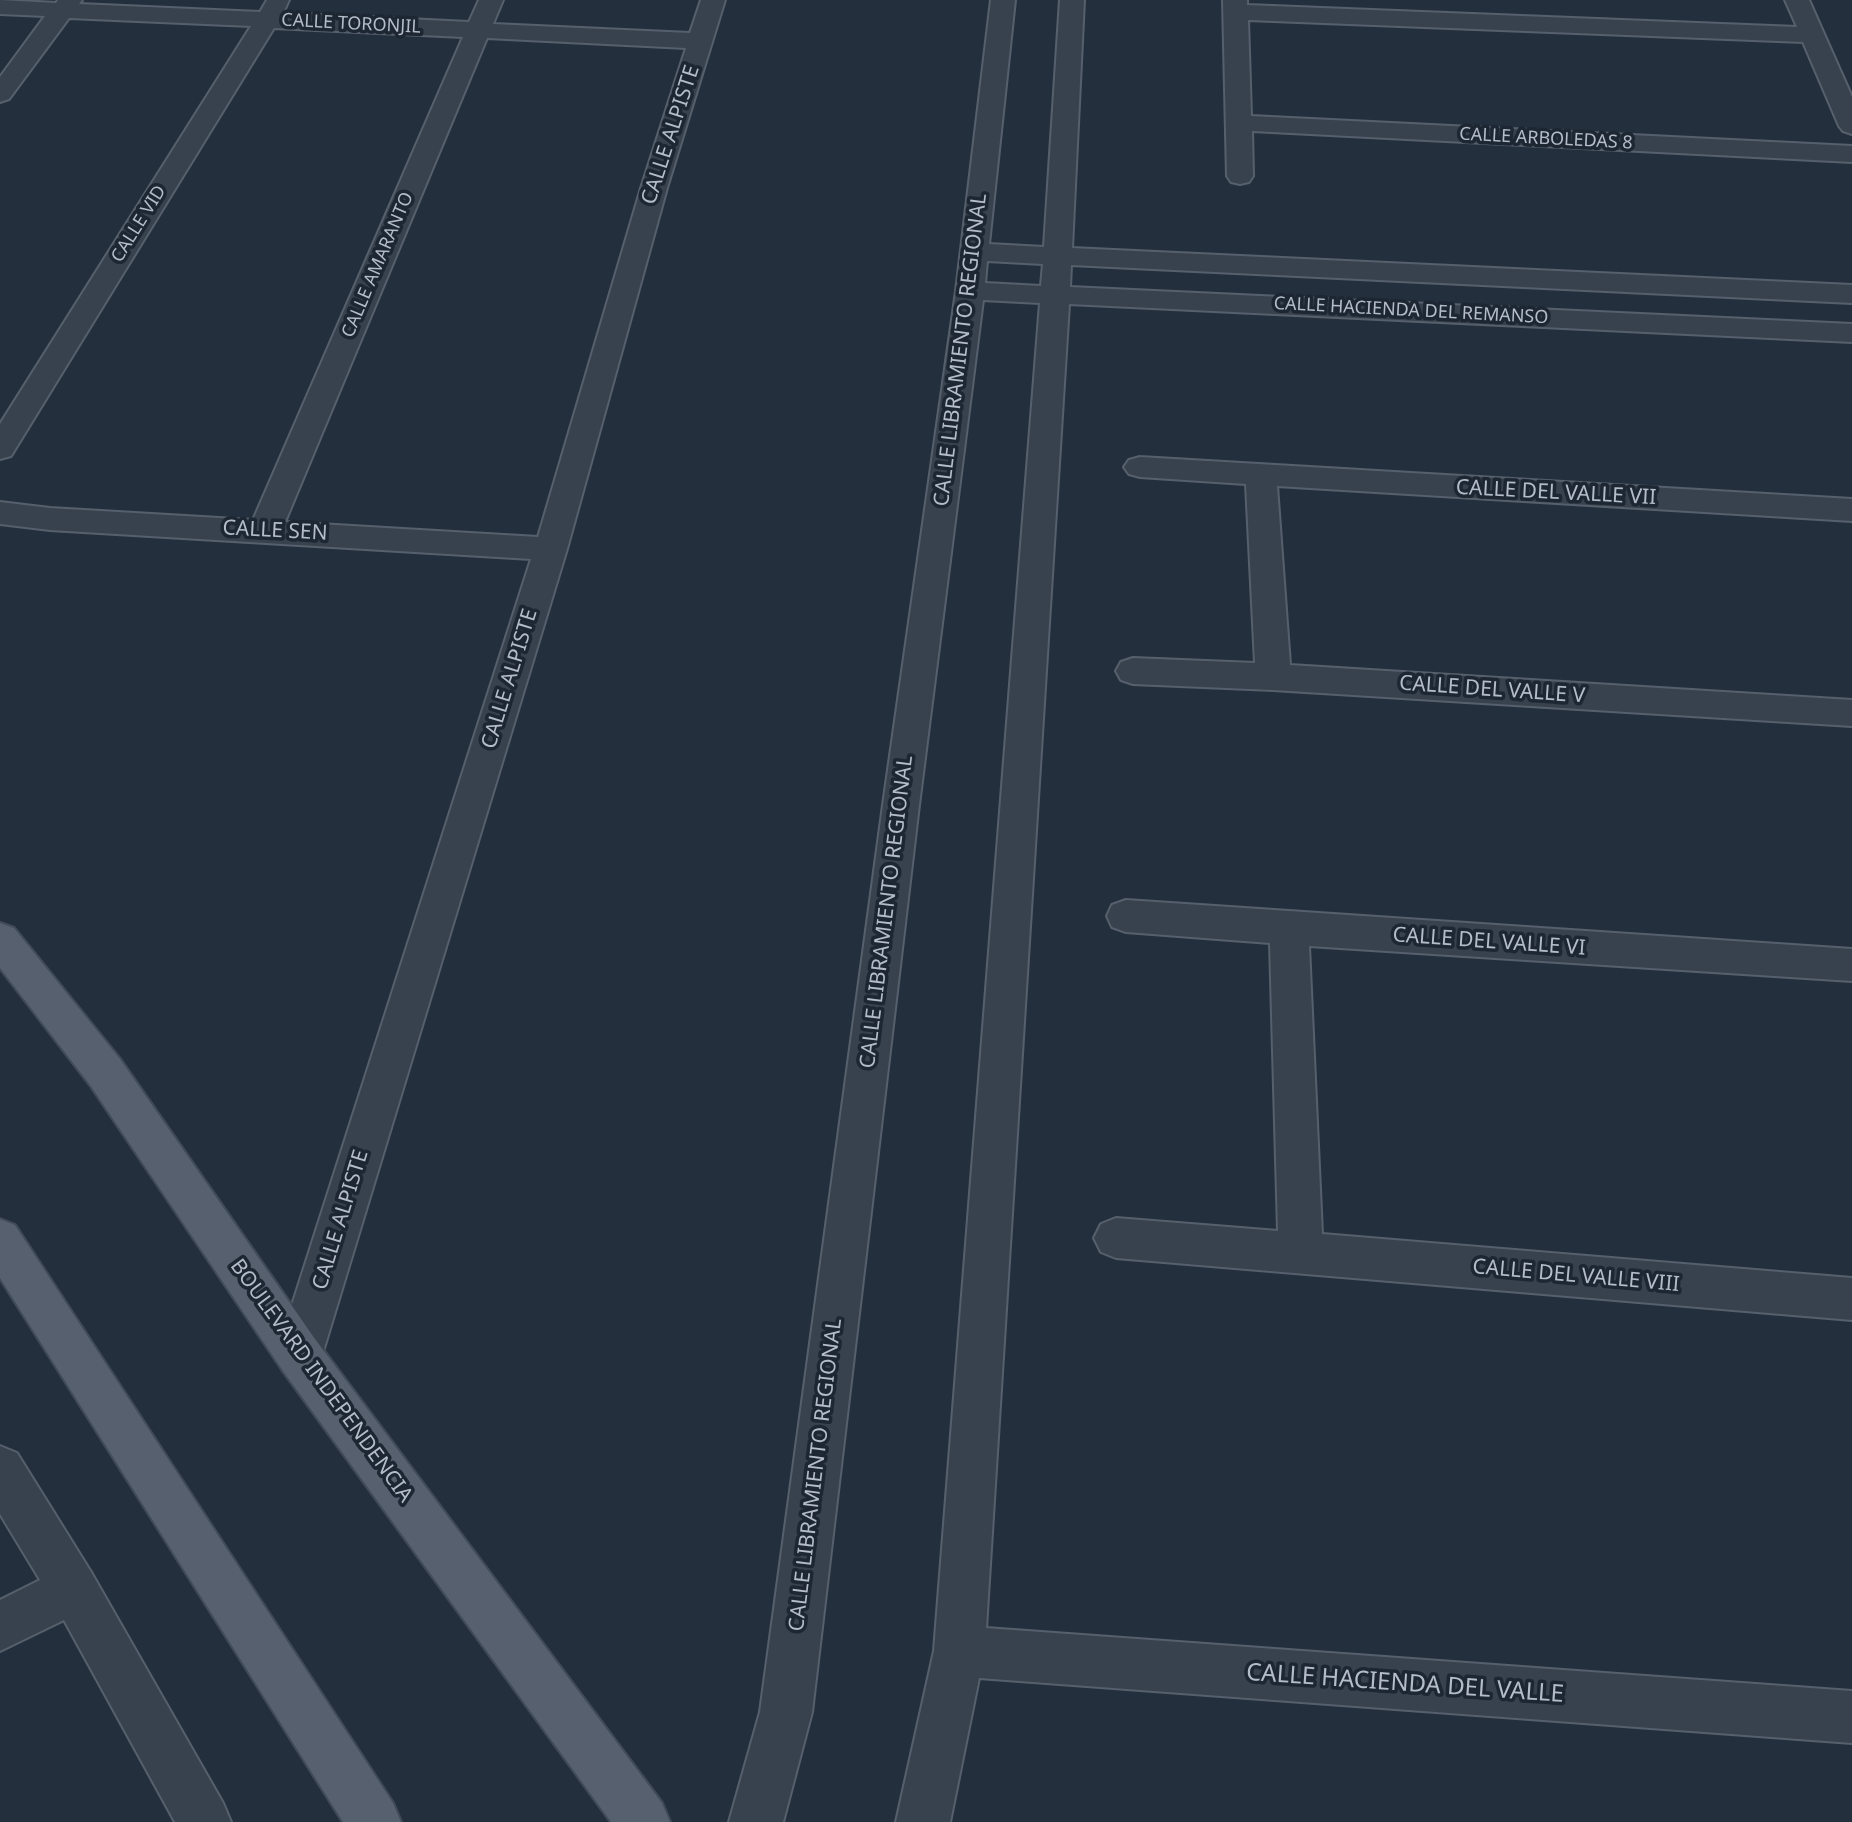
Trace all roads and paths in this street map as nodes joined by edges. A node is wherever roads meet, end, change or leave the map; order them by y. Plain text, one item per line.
1 (491, 0) edge
2 (713, 0) edge
3 (1003, 0) edge
4 (1072, 0) edge
5 (1797, 0) edge
6 (66, 5) edge
7 (1235, 6) edge
8 (0, 7) edge
9 (273, 10) edge
10 (477, 30) junction
11 (1812, 35) junction
12 (701, 41) junction
13 (0, 94) edge
14 (1240, 123) junction
15 (1852, 126) edge
16 (1852, 154) edge
17 (1240, 176) dead end
18 (974, 252) junction
19 (1055, 255) junction
20 (970, 291) junction
21 (1055, 293) junction
22 (1852, 295) edge
23 (1852, 333) edge
24 (0, 449) edge
25 (1140, 467) dead end
26 (1261, 475) junction
27 (1852, 510) edge
28 (0, 513) edge
29 (265, 530) junction
30 (551, 548) junction
31 (1133, 671) dead end
32 (1273, 677) junction
33 (1852, 713) edge
34 (1126, 916) dead end
35 (1289, 929) junction
36 (0, 939) edge
37 (1852, 965) edge
38 (1116, 1238) dead end
39 (0, 1239) edge
40 (1301, 1254) junction
41 (1852, 1298) edge
42 (299, 1356) junction
43 (0, 1469) edge
44 (74, 1589) junction
45 (0, 1626) edge
46 (959, 1651) junction
47 (1852, 1717) edge
48 (204, 1822) edge
49 (374, 1822) edge
50 (643, 1822) edge
51 (756, 1822) edge
52 (923, 1822) edge

1 - 10 street, CALLE AMARANTO
2 - 12 street, CALLE ALPISTE
3 - 18 street, CALLE LIBRAMIENTO REGIONAL
4 - 19 street
5 - 11 street
6 - 8 street, CALLE TORONJIL
6 - 9 street, CALLE TORONJIL
6 - 13 street
7 - 11 street
7 - 14 street
9 - 10 street, CALLE TORONJIL
9 - 24 street, CALLE VID
10 - 12 street, CALLE TORONJIL
10 - 29 street, CALLE AMARANTO
11 - 15 street
12 - 30 street, CALLE ALPISTE
14 - 16 street, CALLE ARBOLEDAS 8
14 - 17 street
18 - 19 street, CALLE HACIENDA DEL REMANSO
18 - 20 street, CALLE LIBRAMIENTO REGIONAL
19 - 21 street
19 - 22 street, CALLE HACIENDA DEL REMANSO
20 - 21 street, CALLE HACIENDA DEL REMANSO
20 - 51 street, CALLE LIBRAMIENTO REGIONAL
21 - 23 street, CALLE HACIENDA DEL REMANSO
21 - 46 street
25 - 26 street, CALLE DEL VALLE VII
26 - 27 street, CALLE DEL VALLE VII
26 - 32 street
28 - 29 street, CALLE SEN
29 - 30 street, CALLE SEN
30 - 42 street, CALLE ALPISTE
31 - 32 street, CALLE DEL VALLE V
32 - 33 street, CALLE DEL VALLE V
34 - 35 street, CALLE DEL VALLE VI
35 - 37 street, CALLE DEL VALLE VI
35 - 40 street
36 - 42 main road, BOULEVARD INDEPENDENCIA
38 - 40 street, CALLE DEL VALLE VIII
39 - 49 main road
40 - 41 street, CALLE DEL VALLE VIII
42 - 50 main road, BOULEVARD INDEPENDENCIA
43 - 44 street
44 - 45 street
44 - 48 street
46 - 47 street, CALLE HACIENDA DEL VALLE
46 - 52 street

